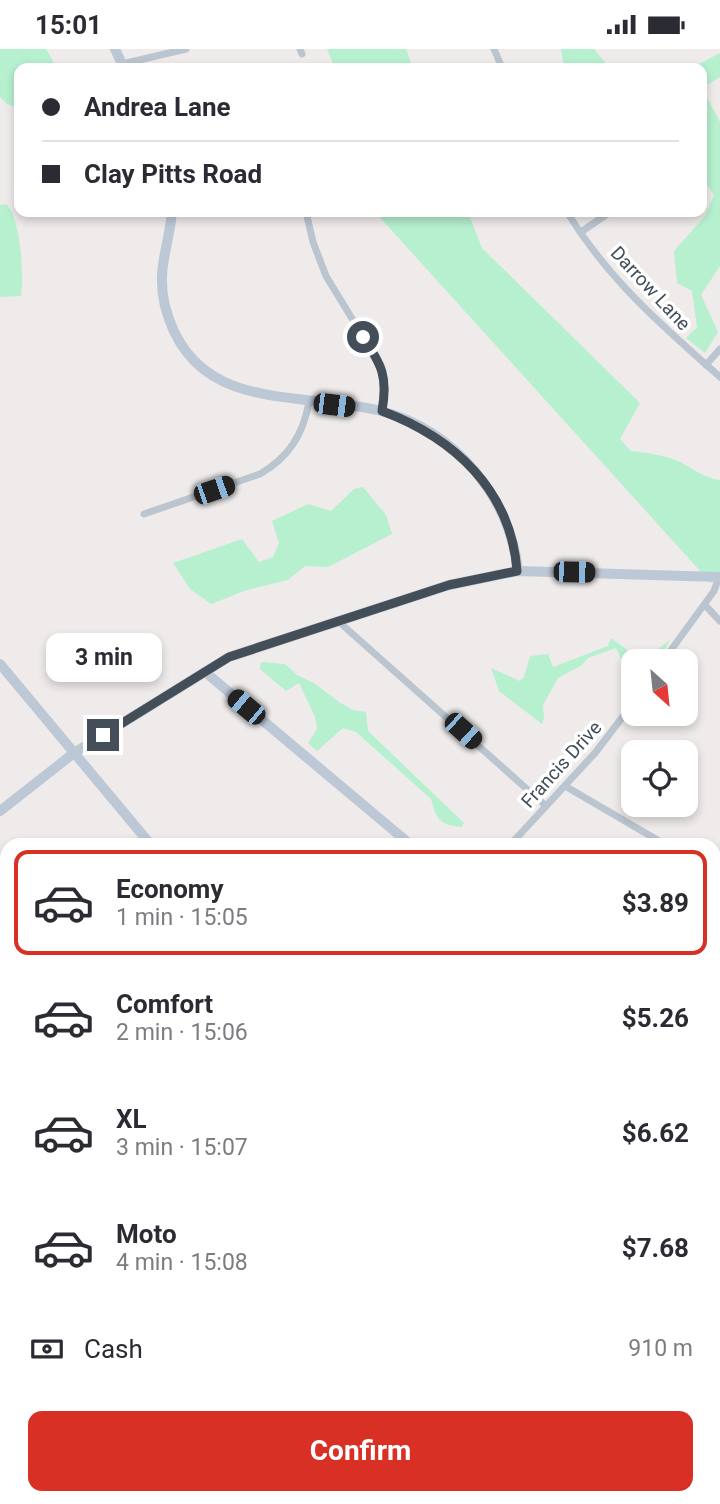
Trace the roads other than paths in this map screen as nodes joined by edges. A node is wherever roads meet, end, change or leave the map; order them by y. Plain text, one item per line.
1 (186, 49) edge
2 (134, 63) edge
3 (171, 217) edge
4 (307, 217) edge
5 (570, 217) edge
6 (603, 217) edge
7 (581, 232) junction
8 (720, 349) edge
9 (706, 365) junction
10 (720, 377) edge
11 (309, 401) junction
12 (382, 411) junction
13 (145, 514) dead end
14 (517, 571) junction
15 (719, 577) edge
16 (705, 605) junction
17 (338, 621) junction
18 (720, 621) edge
19 (672, 649) edge
20 (0, 665) edge
21 (205, 672) junction
22 (621, 719) edge
23 (74, 753) junction
24 (565, 786) junction
25 (546, 806) junction
26 (0, 811) edge
27 (145, 838) edge
28 (403, 838) edge
29 (516, 838) edge
30 (655, 838) edge

1 - 2 street
3 - 11 street
4 - 12 street
5 - 7 street, Darrow Lane
6 - 7 street
7 - 9 street, Darrow Lane
8 - 9 street
9 - 10 street, Darrow Lane
11 - 12 street
11 - 13 street
12 - 14 street
14 - 15 street
14 - 17 street
15 - 16 street
16 - 18 street
16 - 19 street
17 - 21 street
17 - 25 street
20 - 23 street
21 - 23 street
21 - 28 street
22 - 24 street, Francis Drive
23 - 26 street
23 - 27 street
24 - 25 street, Francis Drive
24 - 30 street
25 - 29 street, Francis Drive

